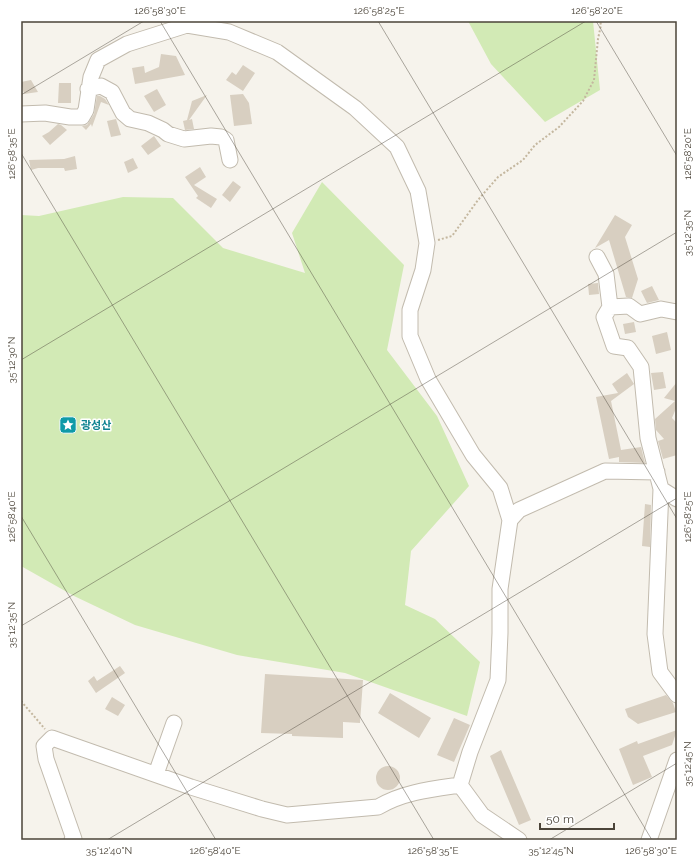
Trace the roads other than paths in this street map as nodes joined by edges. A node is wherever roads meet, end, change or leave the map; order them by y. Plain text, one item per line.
1 (88, 89) junction
2 (21, 114) edge
3 (230, 160) dead end
4 (597, 257) dead end
5 (610, 307) junction
6 (677, 312) edge
7 (657, 472) junction
8 (661, 489) junction
9 (677, 499) edge
10 (510, 520) junction
11 (677, 696) edge
12 (174, 723) dead end
13 (677, 760) edge
14 (156, 774) junction
15 (460, 784) junction
16 (72, 840) edge
17 (519, 840) edge
18 (649, 840) edge

1 - 2 street
1 - 3 street
1 - 10 street
4 - 5 street
5 - 6 street
5 - 7 street
7 - 8 street
7 - 10 street
8 - 9 street
8 - 11 street
10 - 15 street
12 - 14 street
13 - 18 street
14 - 15 street
14 - 16 street
15 - 17 street

